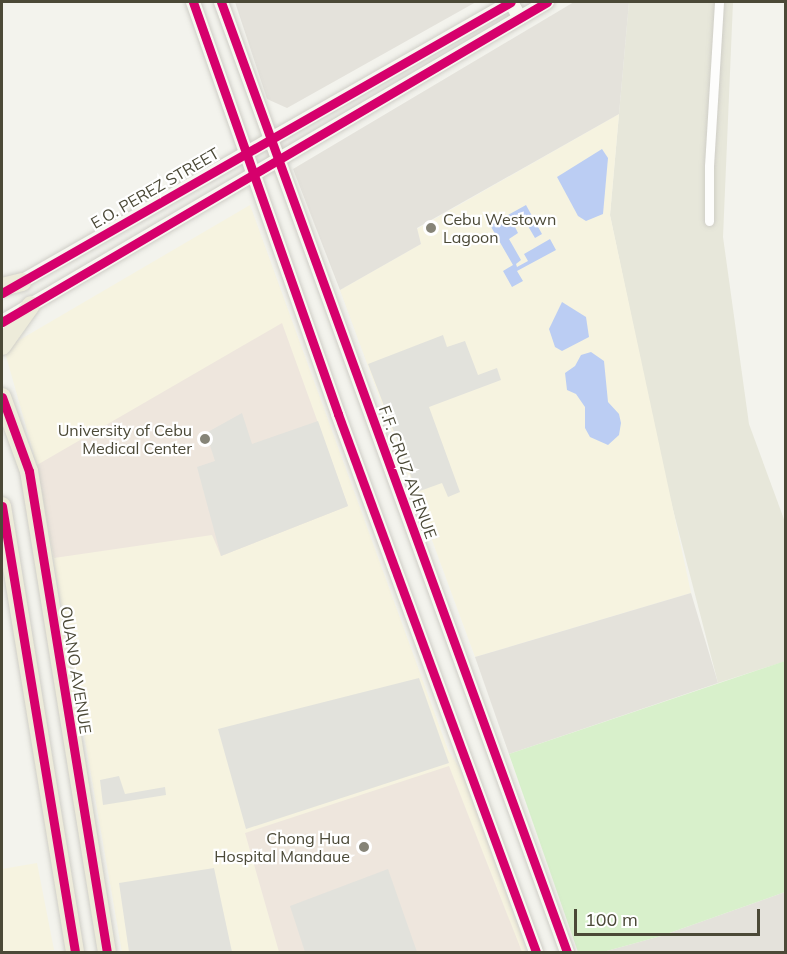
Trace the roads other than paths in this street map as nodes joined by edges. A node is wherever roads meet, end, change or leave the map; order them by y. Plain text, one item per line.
1 (193, 2) edge
2 (221, 2) edge
3 (510, 2) edge
4 (547, 2) edge
5 (719, 2) edge
6 (520, 18) junction
7 (273, 137) junction
8 (245, 154) junction
9 (280, 160) junction
10 (253, 177) junction
11 (709, 221) dead end
12 (22, 282) junction
13 (2, 287) edge
14 (2, 293) edge
15 (31, 305) junction
16 (2, 322) edge
17 (2, 346) edge
18 (2, 396) edge
19 (2, 506) edge
20 (81, 790) junction
21 (49, 798) junction
22 (75, 952) edge
23 (107, 952) edge
24 (536, 952) edge
25 (567, 952) edge

1 - 8 street
2 - 7 street, F.F. CRUZ AVENUE
3 - 6 street
3 - 7 street, E.O. PEREZ STREET
4 - 6 street
5 - 11 street
6 - 9 street
7 - 8 street, E.O. PEREZ STREET
7 - 9 street, F.F. CRUZ AVENUE
8 - 10 street
8 - 12 street, E.O. PEREZ STREET
9 - 10 street
9 - 25 street, F.F. CRUZ AVENUE
10 - 15 street
10 - 24 street
12 - 13 highway
12 - 14 street, E.O. PEREZ STREET
15 - 16 street
15 - 17 highway
18 - 20 highway, OUANO AVENUE
19 - 21 highway
20 - 21 highway
20 - 23 highway, OUANO AVENUE
21 - 22 highway

